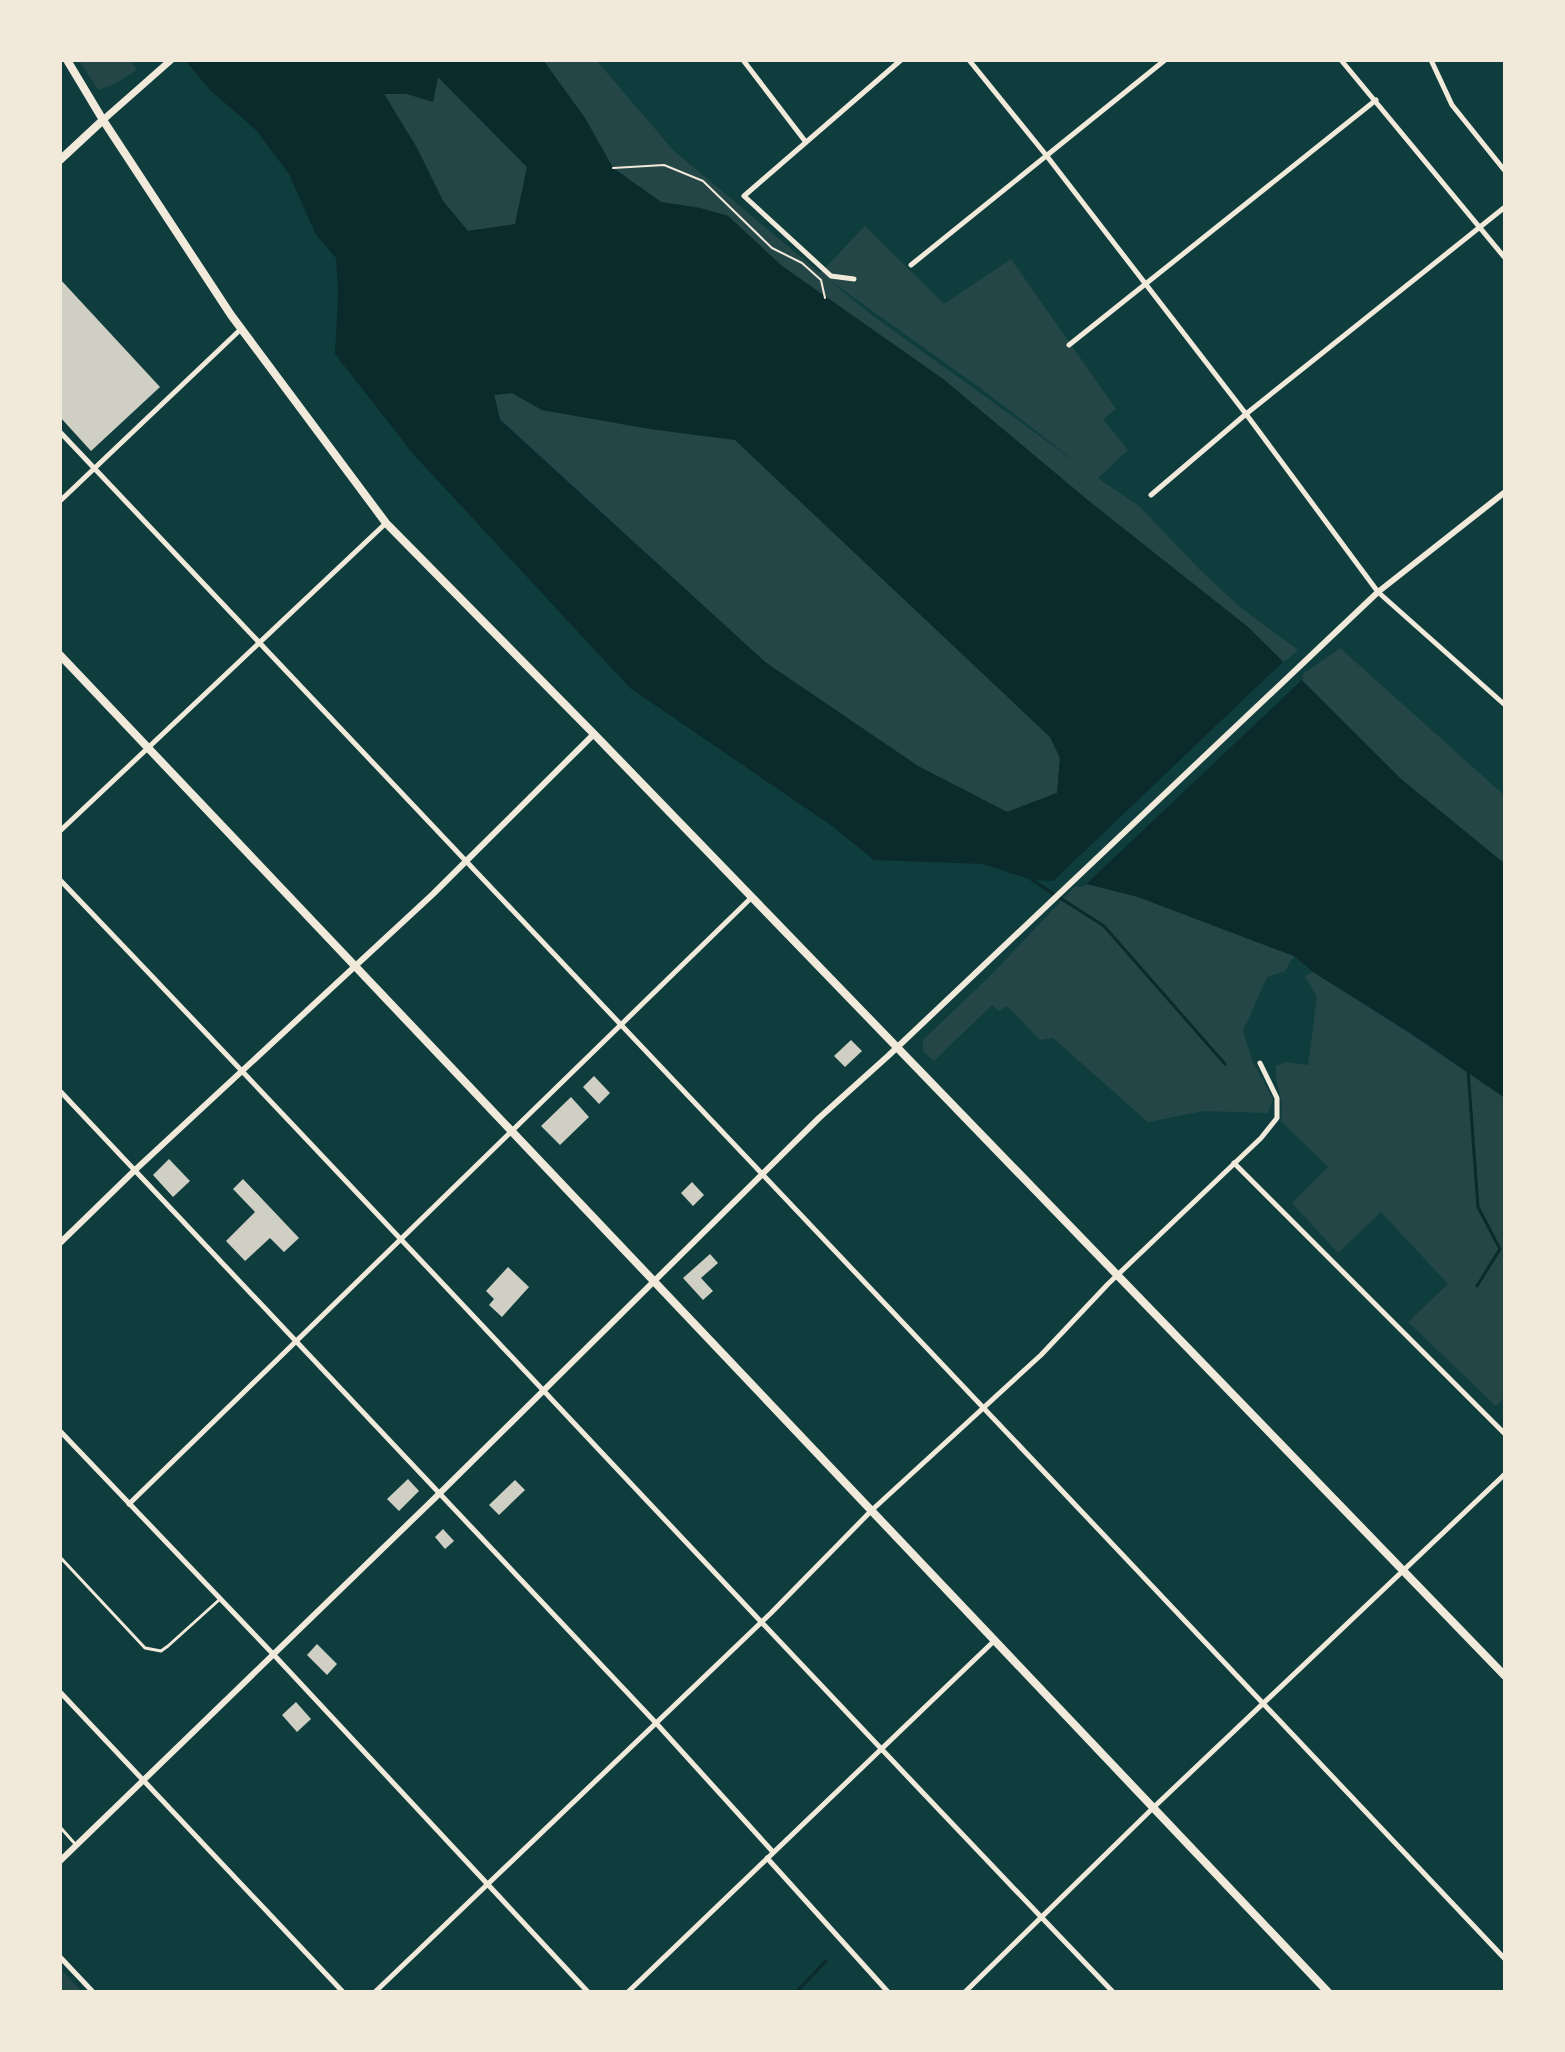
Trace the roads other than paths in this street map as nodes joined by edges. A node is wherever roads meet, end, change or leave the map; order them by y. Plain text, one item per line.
1 (67, 60) edge
2 (171, 60) edge
3 (743, 60) edge
4 (901, 60) edge
5 (969, 60) edge
6 (1165, 60) edge
7 (1341, 60) edge
8 (1431, 60) edge
9 (1376, 100) junction
10 (103, 120) junction
11 (805, 141) junction
12 (1046, 155) junction
13 (60, 160) edge
14 (1505, 171) edge
15 (1505, 207) edge
16 (1480, 227) junction
17 (1505, 258) edge
18 (911, 265) dead end
19 (854, 279) dead end
20 (1145, 284) junction
21 (241, 329) junction
22 (1069, 345) dead end
23 (1246, 414) junction
24 (60, 432) edge
25 (94, 469) junction
26 (1505, 492) edge
27 (1151, 495) dead end
28 (60, 501) edge
29 (386, 523) junction
30 (1378, 592) junction
31 (259, 643) junction
32 (60, 655) edge
33 (1505, 705) edge
34 (594, 734) junction
35 (147, 748) junction
36 (60, 831) edge
37 (467, 861) junction
38 (60, 880) edge
39 (752, 897) junction
40 (356, 967) junction
41 (621, 1025) junction
42 (895, 1048) junction
43 (1260, 1063) dead end
44 (244, 1072) junction
45 (60, 1091) edge
46 (513, 1130) junction
47 (1234, 1163) junction
48 (134, 1171) junction
49 (762, 1174) junction
50 (402, 1238) junction
51 (60, 1243) edge
52 (1117, 1276) junction
53 (655, 1282) junction
54 (296, 1342) junction
55 (544, 1392) junction
56 (984, 1409) junction
57 (60, 1431) edge
58 (1505, 1434) edge
59 (1505, 1474) edge
60 (439, 1494) junction
61 (129, 1504) junction
62 (872, 1510) junction
63 (60, 1557) edge
64 (1402, 1571) junction
65 (219, 1600) junction
66 (761, 1622) junction
67 (995, 1640) junction
68 (274, 1655) junction
69 (1505, 1676) edge
70 (60, 1692) edge
71 (1264, 1704) junction
72 (656, 1723) junction
73 (881, 1749) junction
74 (144, 1782) junction
75 (1154, 1807) junction
76 (60, 1827) edge
77 (76, 1845) junction
78 (773, 1852) junction
79 (767, 1858) junction
80 (60, 1861) edge
81 (487, 1884) junction
82 (1041, 1917) junction
83 (60, 1957) edge
84 (1505, 1959) edge
85 (93, 1992) edge
86 (343, 1992) edge
87 (375, 1992) edge
88 (588, 1992) edge
89 (628, 1992) edge
90 (888, 1992) edge
91 (965, 1992) edge
92 (1113, 1992) edge
93 (1328, 1992) edge

1 - 10 main road
2 - 10 main road
3 - 11 street
4 - 11 street
5 - 12 street
6 - 12 street
7 - 9 street
8 - 14 street
9 - 16 street
9 - 20 street
10 - 13 main road
10 - 21 main road
11 - 19 street
12 - 18 street
12 - 20 street
15 - 16 street
16 - 17 street
16 - 23 street
20 - 22 street
20 - 23 street
21 - 25 street
21 - 29 main road
23 - 27 street
23 - 30 street
24 - 25 street
25 - 28 street
25 - 31 street
26 - 30 street
29 - 31 street
29 - 34 main road
30 - 33 street
30 - 42 street
31 - 35 street
31 - 37 street
32 - 35 main road
34 - 37 street
34 - 39 main road
35 - 36 street
35 - 40 main road
37 - 40 street
37 - 41 street
38 - 44 street
39 - 41 street
39 - 42 main road
40 - 44 street
40 - 46 main road
41 - 46 street
41 - 49 street
42 - 49 street
42 - 52 main road
43 - 47 street
44 - 48 street
44 - 50 street
45 - 48 street
46 - 50 street
46 - 53 main road
47 - 52 street
47 - 58 street
48 - 51 street
48 - 54 street
49 - 53 street
49 - 56 street
50 - 54 street
50 - 55 street
52 - 56 street
52 - 64 main road
53 - 55 street
53 - 62 main road
54 - 60 street
54 - 61 street
55 - 60 street
55 - 66 street
56 - 62 street
56 - 71 street
57 - 61 street
59 - 64 street
60 - 68 street
60 - 72 street
61 - 65 street
62 - 66 street
62 - 67 main road
63 - 65 lane
64 - 69 main road
64 - 71 street
65 - 68 street
66 - 72 street
66 - 73 street
67 - 73 street
67 - 75 main road
68 - 74 street
68 - 81 street
70 - 74 street
71 - 75 street
71 - 84 street
72 - 78 street
72 - 81 street
73 - 78 street
73 - 82 street
74 - 77 street
74 - 86 street
75 - 82 street
75 - 93 main road
76 - 77 lane
77 - 80 street
78 - 79 street
79 - 89 street
79 - 90 street
81 - 87 street
81 - 88 street
82 - 91 street
82 - 92 street
83 - 85 street

